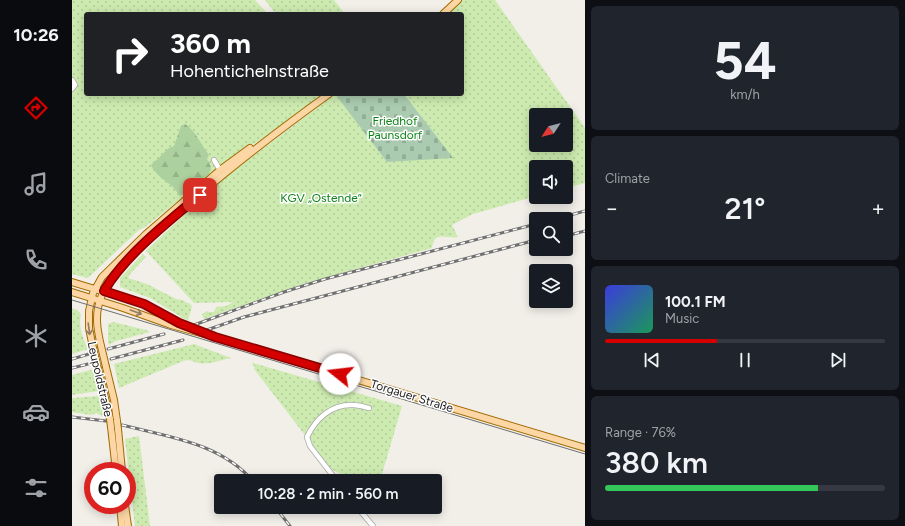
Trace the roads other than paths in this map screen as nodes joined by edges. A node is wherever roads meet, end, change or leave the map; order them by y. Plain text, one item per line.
1 (458, 0) edge
2 (445, 12) edge
3 (72, 80) edge
4 (72, 89) edge
5 (326, 96) edge
6 (263, 142) junction
7 (214, 160) dead end
8 (220, 170) junction
9 (72, 282) edge
10 (95, 288) junction
11 (104, 291) junction
12 (72, 292) edge
13 (92, 298) junction
14 (100, 301) junction
15 (217, 338) junction
16 (369, 408) dead end
17 (585, 448) edge
18 (115, 462) edge
19 (121, 462) edge
20 (332, 474) edge
21 (121, 514) edge
22 (126, 514) edge
23 (363, 514) edge
24 (122, 526) edge
25 (128, 526) edge
26 (372, 526) edge

1 - 2 main road
3 - 4 street
5 - 6 main road
6 - 8 main road, Leupoldstraße
6 - 11 main road, Leupoldstraße
7 - 8 street
8 - 10 main road, Leupoldstraße
9 - 10 main road, Torgauer Straße
10 - 11 main road, Torgauer Straße
10 - 13 main road, Leupoldstraße
11 - 14 main road, Leupoldstraße
11 - 15 main road, Torgauer Straße, bridge
12 - 13 main road, Torgauer Straße
13 - 14 main road, Torgauer Straße
13 -> 18 main road, Leupoldstraße, bridge
14 -> 15 main road, Torgauer Straße, bridge
14 - 19 main road, Leupoldstraße, bridge
15 - 17 main road, Torgauer Straße
16 - 20 street
21 - 24 main road
22 - 25 main road
23 - 26 street

